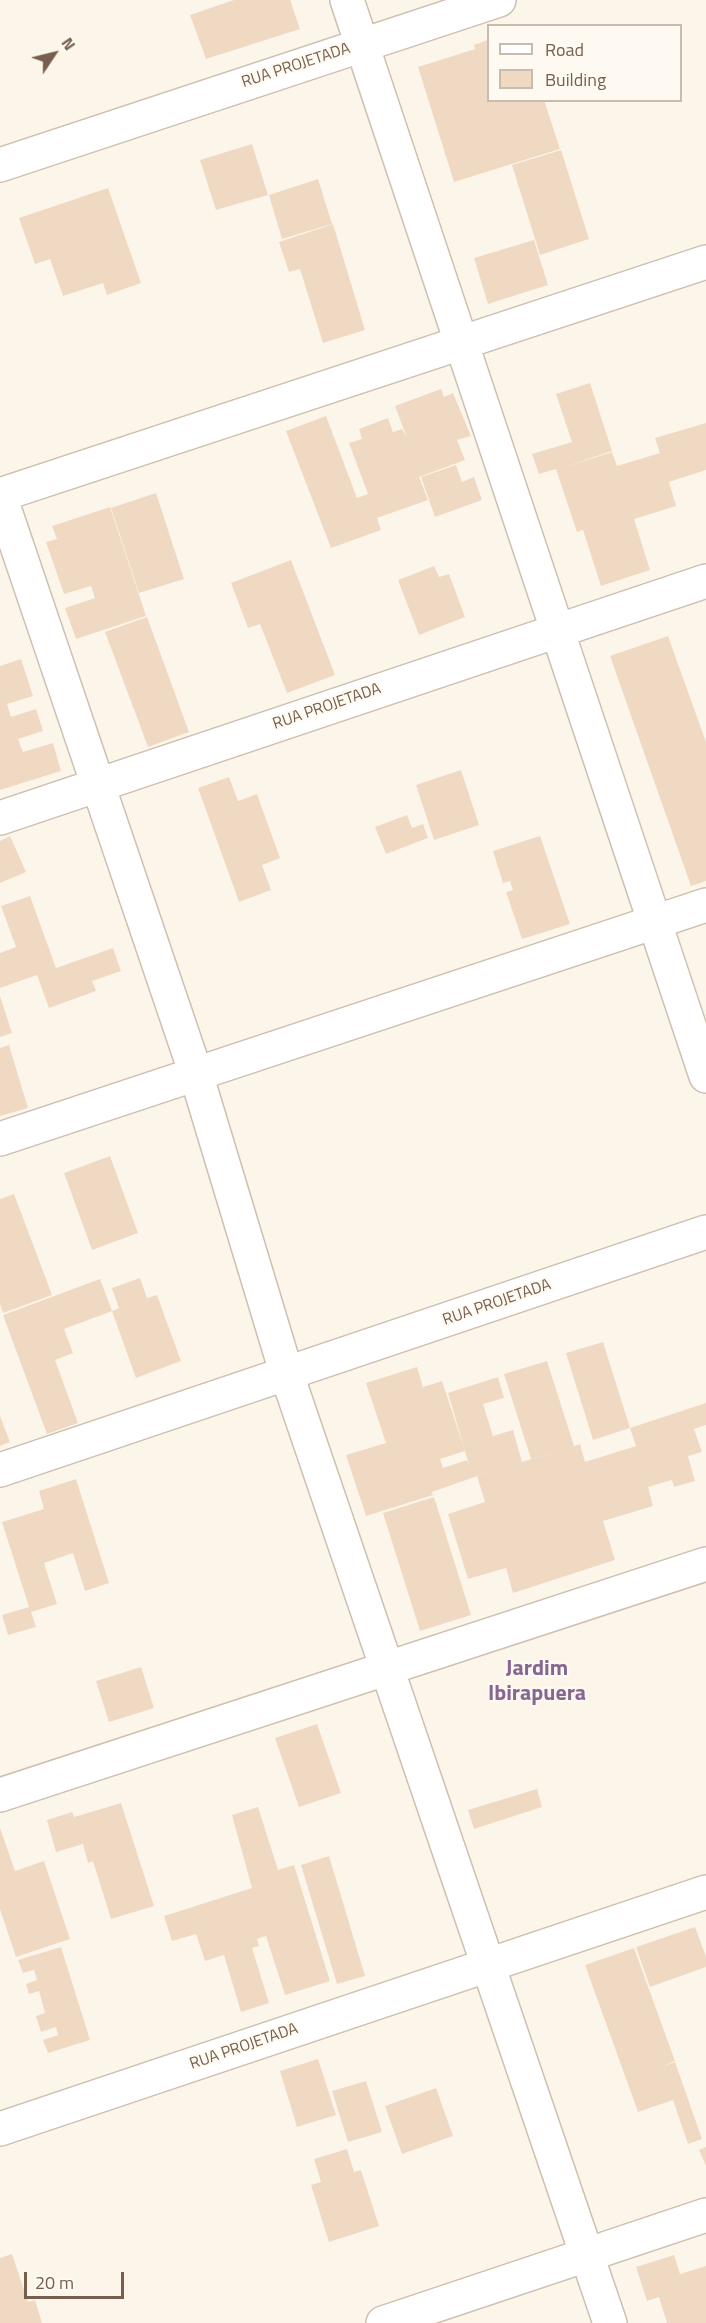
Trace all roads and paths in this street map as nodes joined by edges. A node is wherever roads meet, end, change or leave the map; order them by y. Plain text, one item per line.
1 (347, 0) edge
2 (499, 0) edge
3 (362, 44) junction
4 (0, 165) edge
5 (706, 262) edge
6 (462, 343) junction
7 (0, 495) edge
8 (706, 581) edge
9 (557, 630) junction
10 (98, 785) junction
11 (0, 818) edge
12 (706, 905) edge
13 (655, 922) junction
14 (196, 1074) junction
15 (706, 1076) edge
16 (0, 1139) edge
17 (706, 1232) edge
18 (287, 1375) junction
19 (0, 1470) edge
20 (706, 1564) edge
21 (387, 1668) junction
22 (0, 1795) edge
23 (706, 1892) edge
24 (488, 1965) junction
25 (0, 2129) edge
26 (706, 2215) edge
27 (586, 2255) junction
28 (383, 2323) edge
29 (610, 2323) edge

1 - 3 street
2 - 3 street
3 - 4 street, RUA PROJETADA
3 - 6 street, RUA PROJETADA
5 - 6 street
6 - 7 street
6 - 9 street, RUA PROJETADA
7 - 10 street
8 - 9 street, RUA PROJETADA
9 - 10 street, RUA PROJETADA
9 - 13 street, RUA PROJETADA
10 - 11 street, RUA PROJETADA
10 - 14 street
12 - 13 street
13 - 14 street
13 - 15 street, RUA PROJETADA
14 - 16 street
14 - 18 street
17 - 18 street, RUA PROJETADA
18 - 19 street, RUA PROJETADA
18 - 21 street
20 - 21 street
21 - 22 street
21 - 24 street
23 - 24 street, RUA PROJETADA
24 - 25 street, RUA PROJETADA
24 - 27 street
26 - 27 street
27 - 28 street
27 - 29 street

